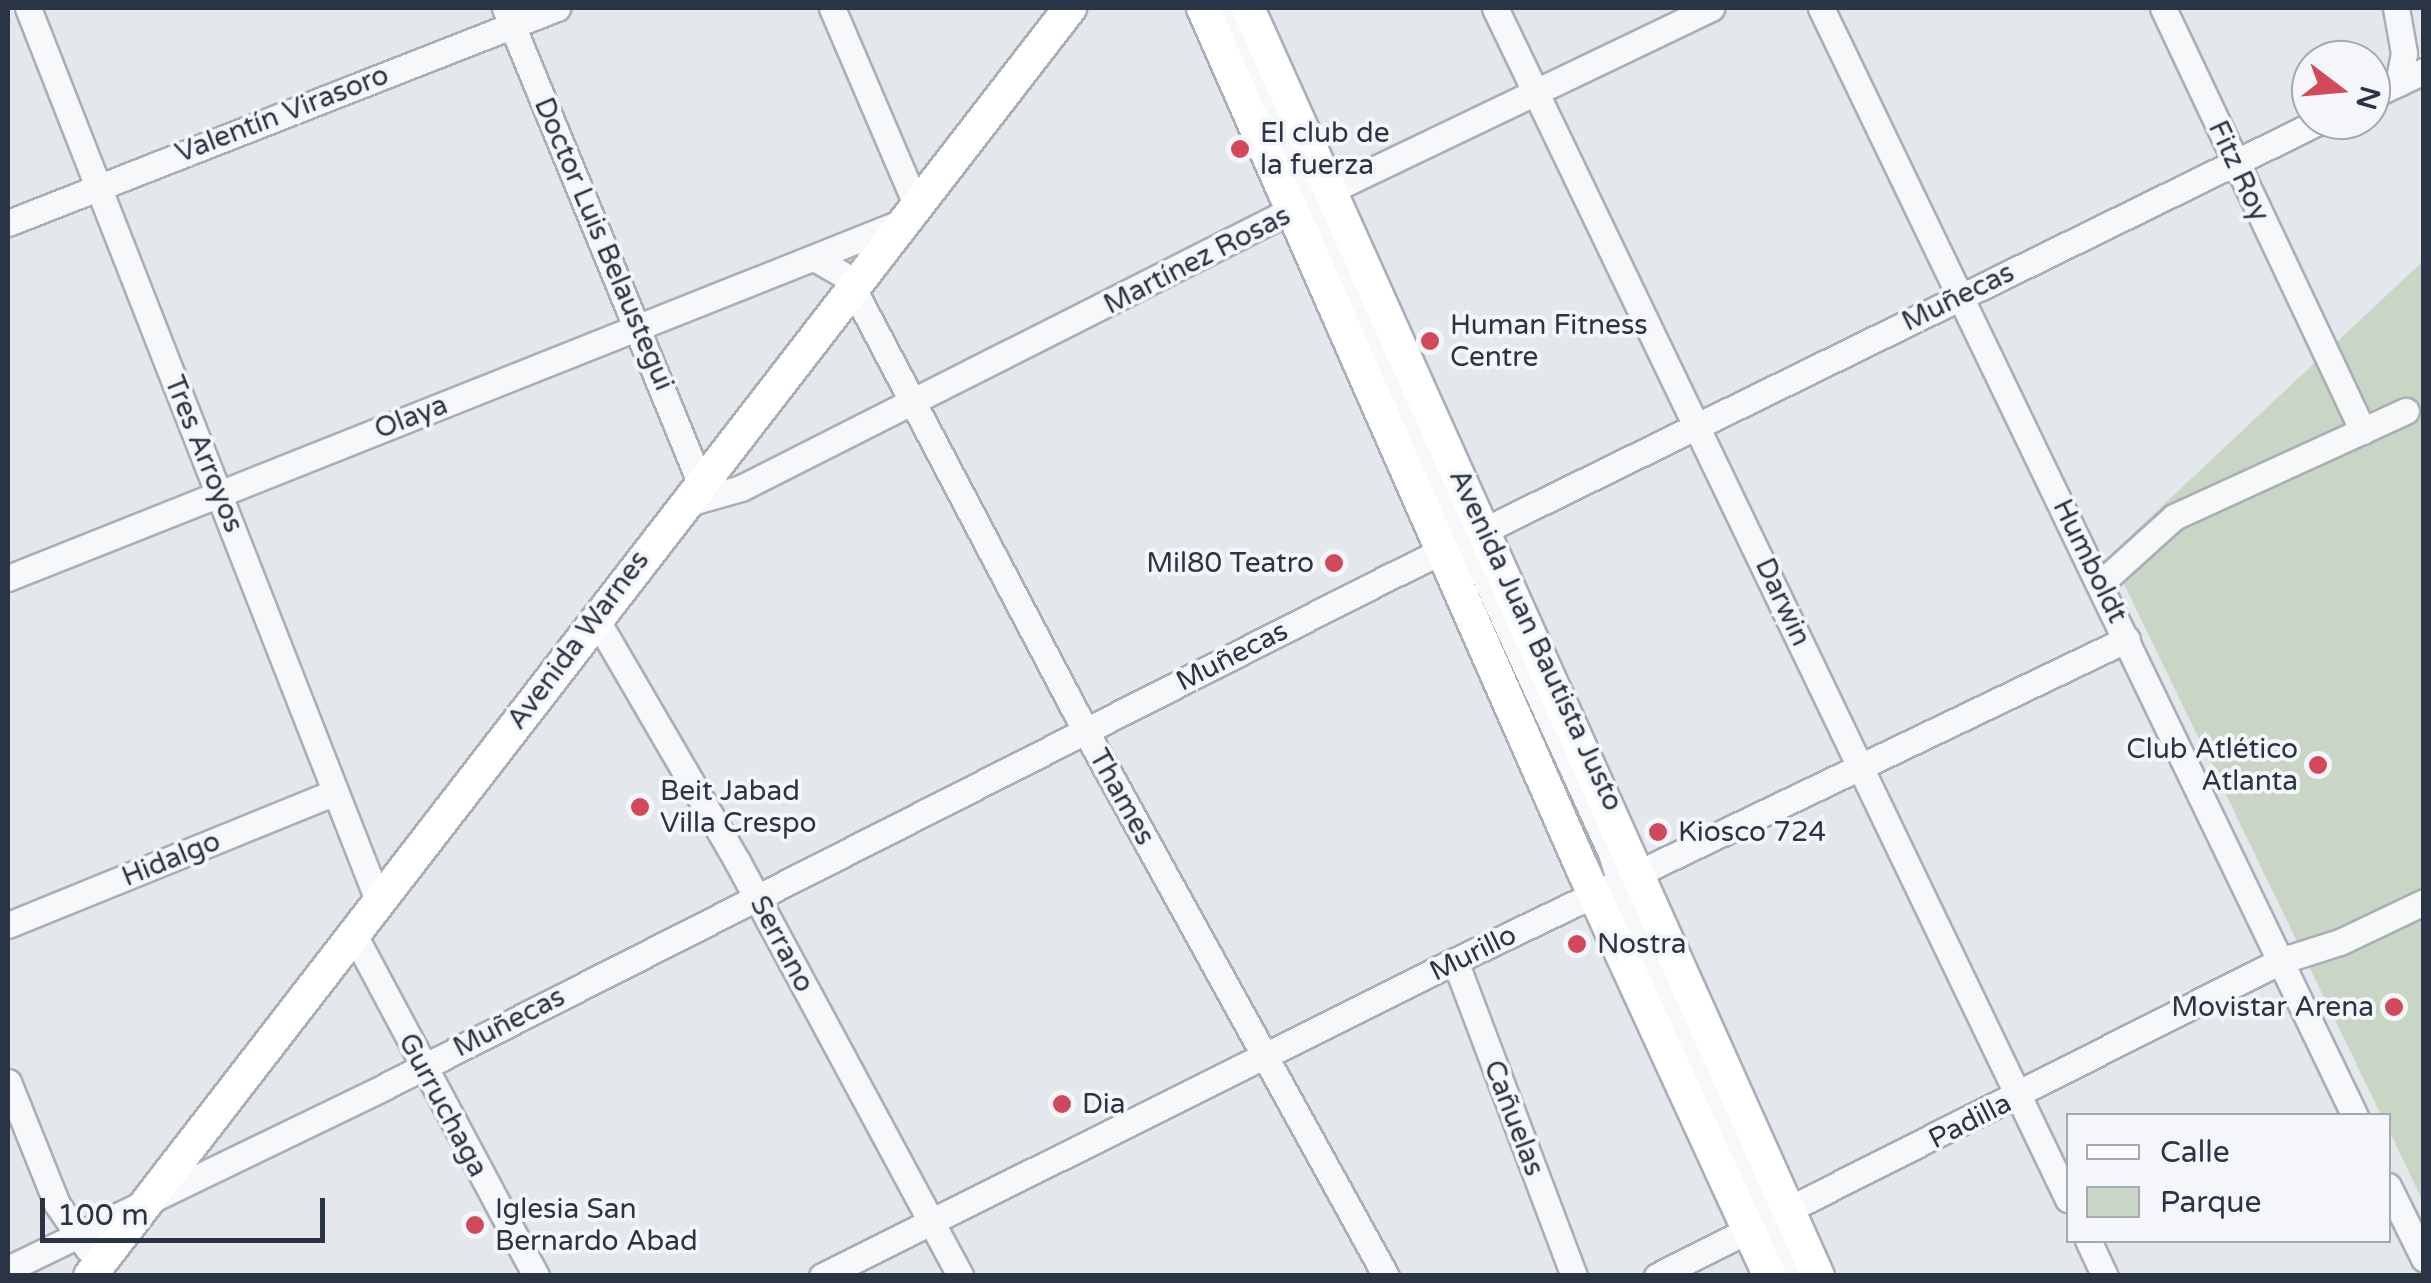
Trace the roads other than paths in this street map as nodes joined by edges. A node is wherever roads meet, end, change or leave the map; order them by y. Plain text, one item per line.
1 (28, 8) edge
2 (557, 8) edge
3 (832, 8) edge
4 (1070, 8) edge
5 (1203, 8) edge
6 (1224, 8) edge
7 (1248, 8) edge
8 (1495, 8) edge
9 (1711, 8) edge
10 (1821, 8) edge
11 (2164, 8) edge
12 (2396, 8) edge
13 (509, 17) edge
14 (2424, 70) edge
15 (2398, 83) junction
16 (2391, 86) edge
17 (1535, 91) junction
18 (2291, 135) edge
19 (2235, 162) junction
20 (97, 186) junction
21 (1311, 201) junction
22 (911, 214) junction
23 (8, 223) edge
24 (816, 258) junction
25 (1962, 294) junction
26 (852, 304) junction
27 (642, 328) junction
28 (912, 405) junction
29 (2406, 411) dead end
30 (1699, 426) junction
31 (2363, 432) junction
32 (220, 492) junction
33 (690, 494) junction
34 (1465, 540) junction
35 (8, 578) edge
36 (2101, 583) junction
37 (595, 617) junction
38 (2128, 639) junction
39 (1085, 730) junction
40 (1860, 764) junction
41 (335, 792) junction
42 (1618, 883) junction
43 (756, 897) junction
44 (378, 900) junction
45 (2424, 902) edge
46 (8, 925) edge
47 (353, 933) junction
48 (1455, 961) junction
49 (2280, 961) junction
50 (1266, 1056) junction
51 (422, 1067) junction
52 (8, 1082) edge
53 (2018, 1097) junction
54 (2354, 1113) edge
55 (2391, 1189) edge
56 (2066, 1195) edge
57 (146, 1203) junction
58 (2414, 1212) edge
59 (930, 1220) junction
60 (1771, 1223) junction
61 (2090, 1243) edge
62 (2424, 1258) edge
63 (95, 1263) edge
64 (8, 1269) edge
65 (536, 1276) edge
66 (822, 1276) edge
67 (960, 1276) edge
68 (1386, 1276) edge
69 (1574, 1276) edge
70 (1658, 1276) edge
71 (1770, 1276) edge
72 (1794, 1276) edge
73 (1818, 1276) edge
74 (2106, 1276) edge

1 - 20 street, Tres Arroyos
2 - 13 street, Valentín Virasoro
3 - 22 street
4 - 22 main road, Avenida Warnes
5 - 21 main road, Avenida Juan Bautista Justo
6 - 21 street
7 - 21 main road, Avenida Juan Bautista Justo
8 - 17 street, Darwin
9 - 17 street, Martínez Rosas
10 - 25 street, Humboldt
11 - 19 street, Fitz Roy
12 - 15 street
13 - 20 street, Valentín Virasoro
13 - 27 street, Doctor Luis Belaustegui
14 - 15 street
15 - 16 street
17 - 21 street, Martínez Rosas
17 - 30 street, Darwin
18 - 19 street, Muñecas
19 - 25 street, Muñecas
19 - 31 street, Fitz Roy
20 - 23 street, Valentín Virasoro
20 - 32 street, Tres Arroyos
21 - 28 street, Martínez Rosas
21 - 34 main road, Avenida Juan Bautista Justo
21 - 34 main road, Avenida Juan Bautista Justo
22 - 24 street, Olaya
22 - 26 main road, Avenida Warnes
24 - 26 street
24 - 27 street, Olaya
25 - 30 street, Muñecas
25 - 36 street, Humboldt
26 - 28 street, Thames
26 - 33 main road, Avenida Warnes
27 - 32 street, Olaya
27 - 33 street, Doctor Luis Belaustegui
28 - 33 street, Martínez Rosas
28 - 39 street, Thames
29 - 31 street
30 - 34 street, Muñecas
30 - 40 street, Darwin
31 - 36 street
32 - 35 street, Olaya
32 - 41 street, Tres Arroyos
33 - 37 main road, Avenida Warnes
34 - 39 street, Muñecas
34 - 42 main road, Avenida Juan Bautista Justo
34 - 42 main road, Avenida Juan Bautista Justo
36 - 38 street, Humboldt
37 - 43 street, Serrano
37 - 44 main road, Avenida Warnes
38 - 40 street, Murillo
38 - 49 street, Humboldt
39 - 43 street, Muñecas
39 - 50 street, Thames
40 - 42 street, Murillo
40 - 53 street, Darwin
41 - 44 street, Tres Arroyos
41 - 46 street, Hidalgo
42 - 48 street, Murillo
42 - 60 main road, Avenida Juan Bautista Justo
42 - 60 main road, Avenida Juan Bautista Justo
43 - 51 street, Muñecas
43 - 59 street, Serrano
44 - 47 main road, Avenida Warnes
45 - 49 street, Padilla
47 - 51 street, Gurruchaga
47 - 57 main road, Avenida Warnes
48 - 50 street, Murillo
48 - 69 street, Cañuelas
49 - 53 street, Padilla
49 - 54 street, Humboldt
50 - 59 street, Murillo
50 - 68 street, Thames
51 - 57 street, Muñecas
51 - 65 street, Gurruchaga
52 - 63 street
53 - 56 street, Darwin
53 - 60 street, Padilla
55 - 58 street
57 - 63 main road, Avenida Warnes
58 - 62 street
59 - 66 street, Murillo
59 - 67 street, Serrano
60 - 70 street, Padilla
60 - 71 main road, Avenida Juan Bautista Justo
60 - 72 street
60 - 73 main road, Avenida Juan Bautista Justo
61 - 74 street
63 - 64 street

